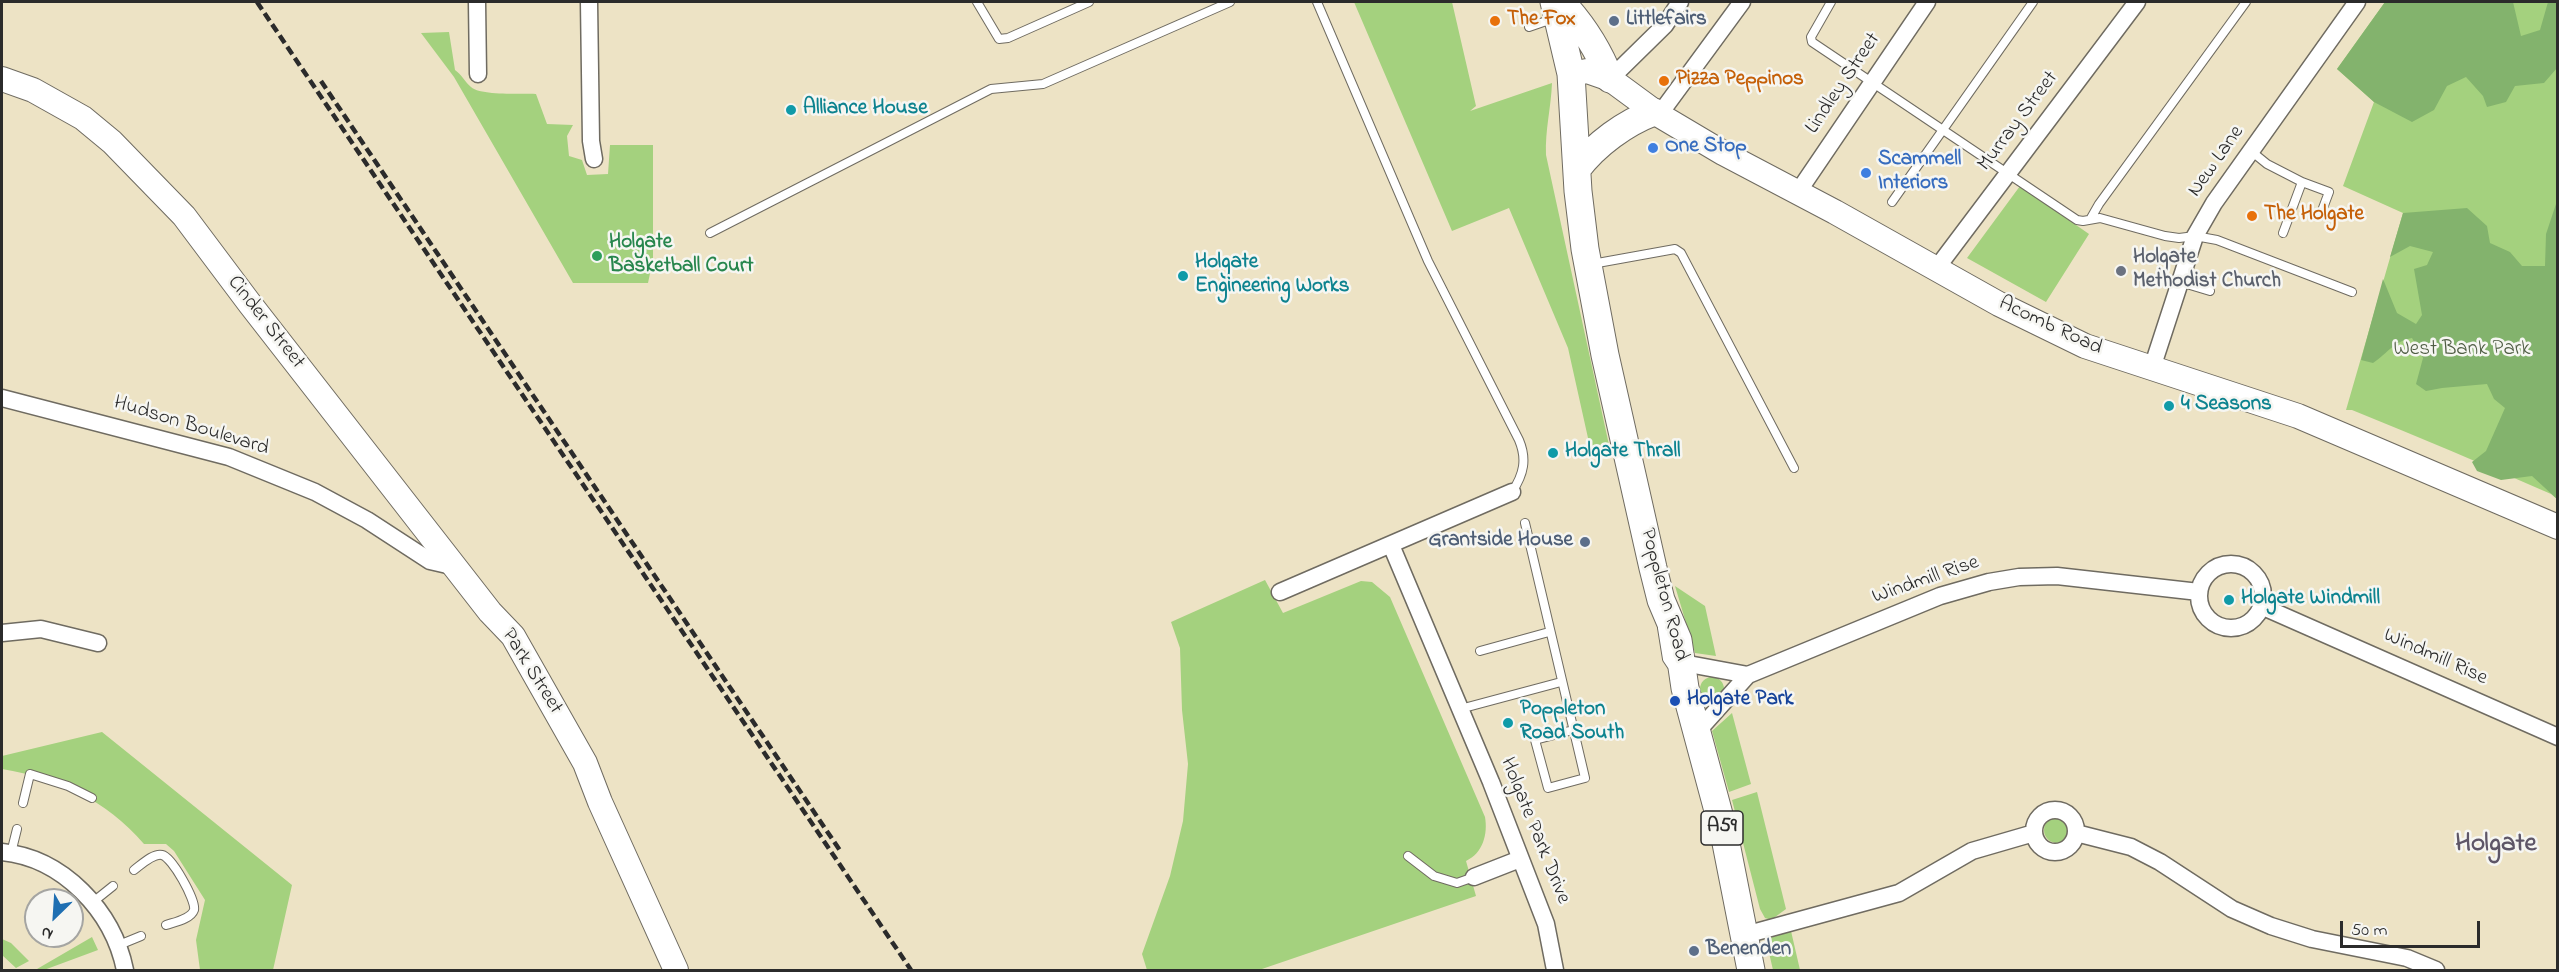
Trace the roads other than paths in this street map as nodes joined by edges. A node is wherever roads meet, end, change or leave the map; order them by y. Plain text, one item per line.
1 (477, 2) edge
2 (589, 2) edge
3 (980, 2) edge
4 (1089, 2) edge
5 (1230, 2) edge
6 (1317, 2) edge
7 (1742, 2) edge
8 (1831, 2) edge
9 (1927, 2) edge
10 (2032, 2) edge
11 (2137, 2) edge
12 (2246, 2) edge
13 (2357, 2) edge
14 (1676, 3) edge
15 (1558, 6) edge
16 (1529, 27) dead end
17 (478, 74) dead end
18 (1571, 74) junction
19 (2, 79) edge
20 (1610, 79) junction
21 (1871, 82) junction
22 (1656, 113) junction
23 (1941, 129) junction
24 (2251, 151) junction
25 (594, 159) dead end
26 (1577, 168) junction
27 (2007, 174) junction
28 (2302, 182) junction
29 (1798, 192) junction
30 (1892, 202) dead end
31 (2320, 216) dead end
32 (2091, 218) junction
33 (710, 233) dead end
34 (2283, 233) dead end
35 (2195, 236) junction
36 (1589, 265) junction
37 (1935, 269) junction
38 (2180, 282) junction
39 (2210, 291) dead end
40 (2352, 292) dead end
41 (2152, 368) junction
42 (2, 398) edge
43 (1794, 468) dead end
44 (1512, 492) joint
45 (1525, 523) dead end
46 (2558, 527) edge
47 (1391, 545) junction
48 (456, 567) junction
49 (1280, 592) dead end
50 (2199, 592) junction
51 (2261, 606) junction
52 (490, 612) joint
53 (1549, 632) junction
54 (2, 633) edge
55 (98, 643) dead end
56 (1480, 651) dead end
57 (1684, 675) junction
58 (1748, 675) junction
59 (1561, 682) junction
60 (1460, 709) junction
61 (1573, 730) junction
62 (1696, 733) junction
63 (2558, 737) edge
64 (92, 798) dead end
65 (23, 803) dead end
66 (17, 829) dead end
67 (2034, 833) junction
68 (2076, 833) junction
69 (6, 852) edge
70 (1408, 856) dead end
71 (1520, 859) junction
72 (134, 870) dead end
73 (1474, 877) joint
74 (113, 886) dead end
75 (93, 902) junction
76 (166, 925) dead end
77 (1745, 935) junction
78 (141, 936) dead end
79 (119, 945) junction
80 (2431, 969) edge
81 (125, 970) edge
82 (676, 970) edge
83 (1555, 970) edge
84 (1751, 970) edge

1 - 17 street
2 - 25 street
3 - 4 lane
5 - 33 lane
6 - 44 lane
7 - 22 street
8 - 21 lane
9 - 21 street, Lindley Street
10 - 23 lane
11 - 27 street, Murray Street
12 - 32 lane
13 - 24 street, New Lane
14 - 20 street
15 - 16 lane
15 - 18 main road, A59
15 - 20 main road
18 - 20 street, Acomb Road
18 - 26 main road, Poppleton Road / A59
19 - 48 street, Cinder Street
20 - 22 street, Acomb Road
21 - 23 lane
21 - 29 street, Lindley Street
22 - 26 main road
22 - 29 street, Acomb Road
23 - 27 lane
23 - 30 lane
24 - 28 lane
24 - 35 street, New Lane
26 - 36 main road, Poppleton Road / A59
27 - 32 lane
27 - 37 street, Murray Street
28 - 31 lane
28 - 34 lane
29 - 37 street, Acomb Road
32 - 35 lane
35 - 38 street, New Lane
35 - 40 lane
36 - 43 lane
36 - 57 main road, Poppleton Road / A59
37 - 41 street, Acomb Road
38 - 39 lane
38 - 41 street, New Lane
41 - 46 street, Acomb Road
42 - 48 street, Hudson Boulevard
44 - 47 street
45 - 53 lane
47 - 49 street
47 - 60 street, Holgate Park Drive
48 - 52 street, Cinder Street
50 - 51 street
50 - 51 street
50 - 58 street, Windmill Rise
51 - 63 street, Windmill Rise
52 - 82 street, Park Street
53 - 56 lane
53 - 59 lane
54 - 55 street
57 - 58 street
57 - 62 main road, Poppleton Road / A59
58 - 62 street, Windmill Rise
59 - 60 lane
59 - 61 lane
60 - 71 street, Holgate Park Drive
61 - 61 lane
62 - 77 main road, Poppleton Road / A59
64 - 65 lane
66 - 69 lane
67 - 68 street
67 - 68 street
67 - 77 street
68 - 80 street
69 - 75 street
70 - 73 lane
71 - 73 street
71 - 83 street, Holgate Park Drive
72 - 76 lane
74 - 75 lane
75 - 79 street
77 - 84 main road, Poppleton Road / A59
78 - 79 lane
79 - 81 street

